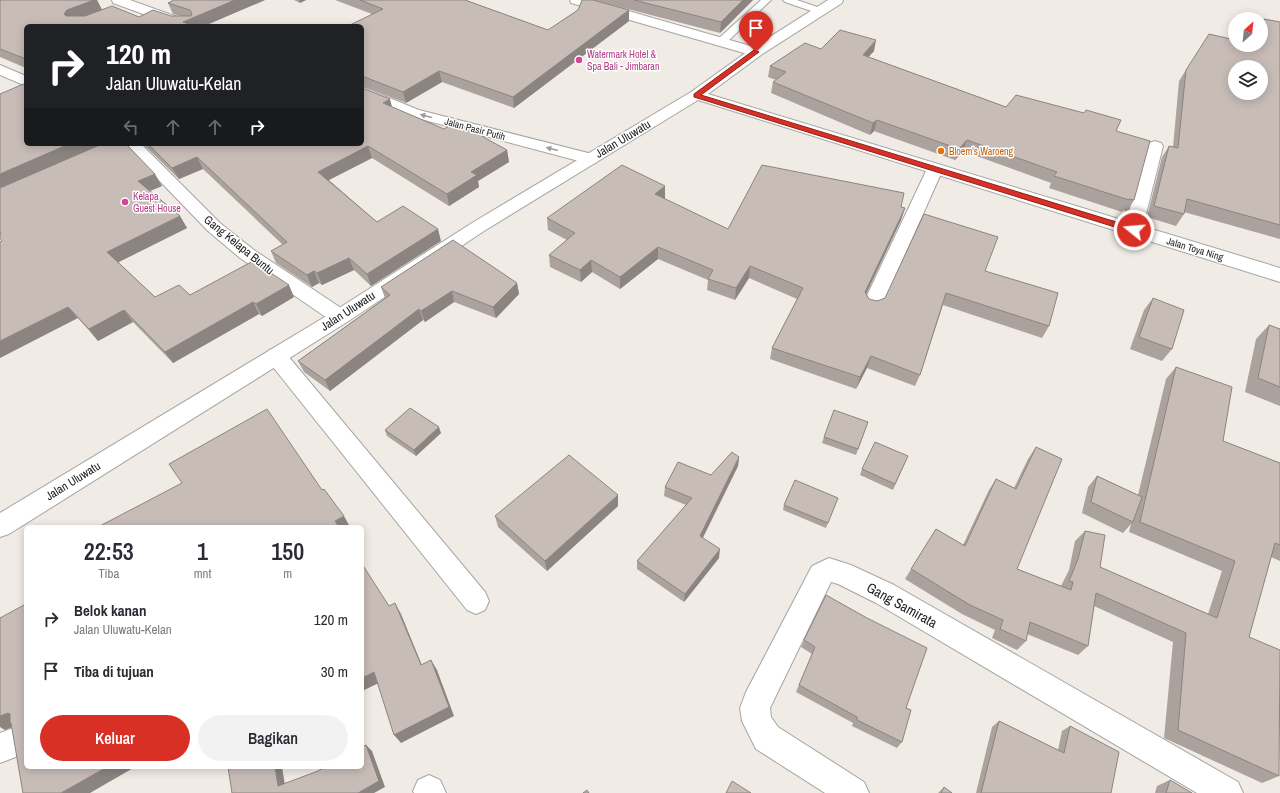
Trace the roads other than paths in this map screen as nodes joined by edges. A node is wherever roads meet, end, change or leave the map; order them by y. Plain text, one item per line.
1 (576, 0) edge
2 (766, 0) edge
3 (788, 0) edge
4 (837, 0) edge
5 (117, 5) edge
6 (820, 11) junction
7 (183, 24) edge
8 (722, 42) junction
9 (756, 52) junction
10 (0, 69) edge
11 (24, 88) edge
12 (364, 93) edge
13 (696, 95) junction
14 (134, 146) edge
15 (1156, 146) dead end
16 (590, 159) junction
17 (935, 169) junction
18 (1134, 230) junction
19 (1280, 276) edge
20 (873, 304) edge
21 (340, 317) junction
22 (276, 356) junction
23 (0, 526) edge
24 (476, 601) dead end
25 (24, 739) edge
26 (0, 748) edge
27 (853, 793) edge
28 (1226, 793) edge

1 - 8 street
2 - 8 lane
3 - 6 lane
4 - 6 street, Jalan Uluwatu
5 - 7 street
6 - 9 street, Jalan Uluwatu
8 - 9 street
9 - 13 street, Jalan Uluwatu
10 - 11 street
16 -> 12 street, Jalan Pasir Putih
13 - 16 street, Jalan Uluwatu
13 - 17 street, Jalan Toya Ning
14 - 21 street, Gang Kelapa Buntu
15 - 18 street
16 - 21 street, Jalan Uluwatu
17 - 18 street, Jalan Toya Ning
17 - 20 street
18 - 19 street, Jalan Toya Ning
21 - 22 street, Jalan Uluwatu
22 - 23 street, Jalan Uluwatu
22 - 24 street
25 - 26 street
27 - 28 street, Gang Samirata

